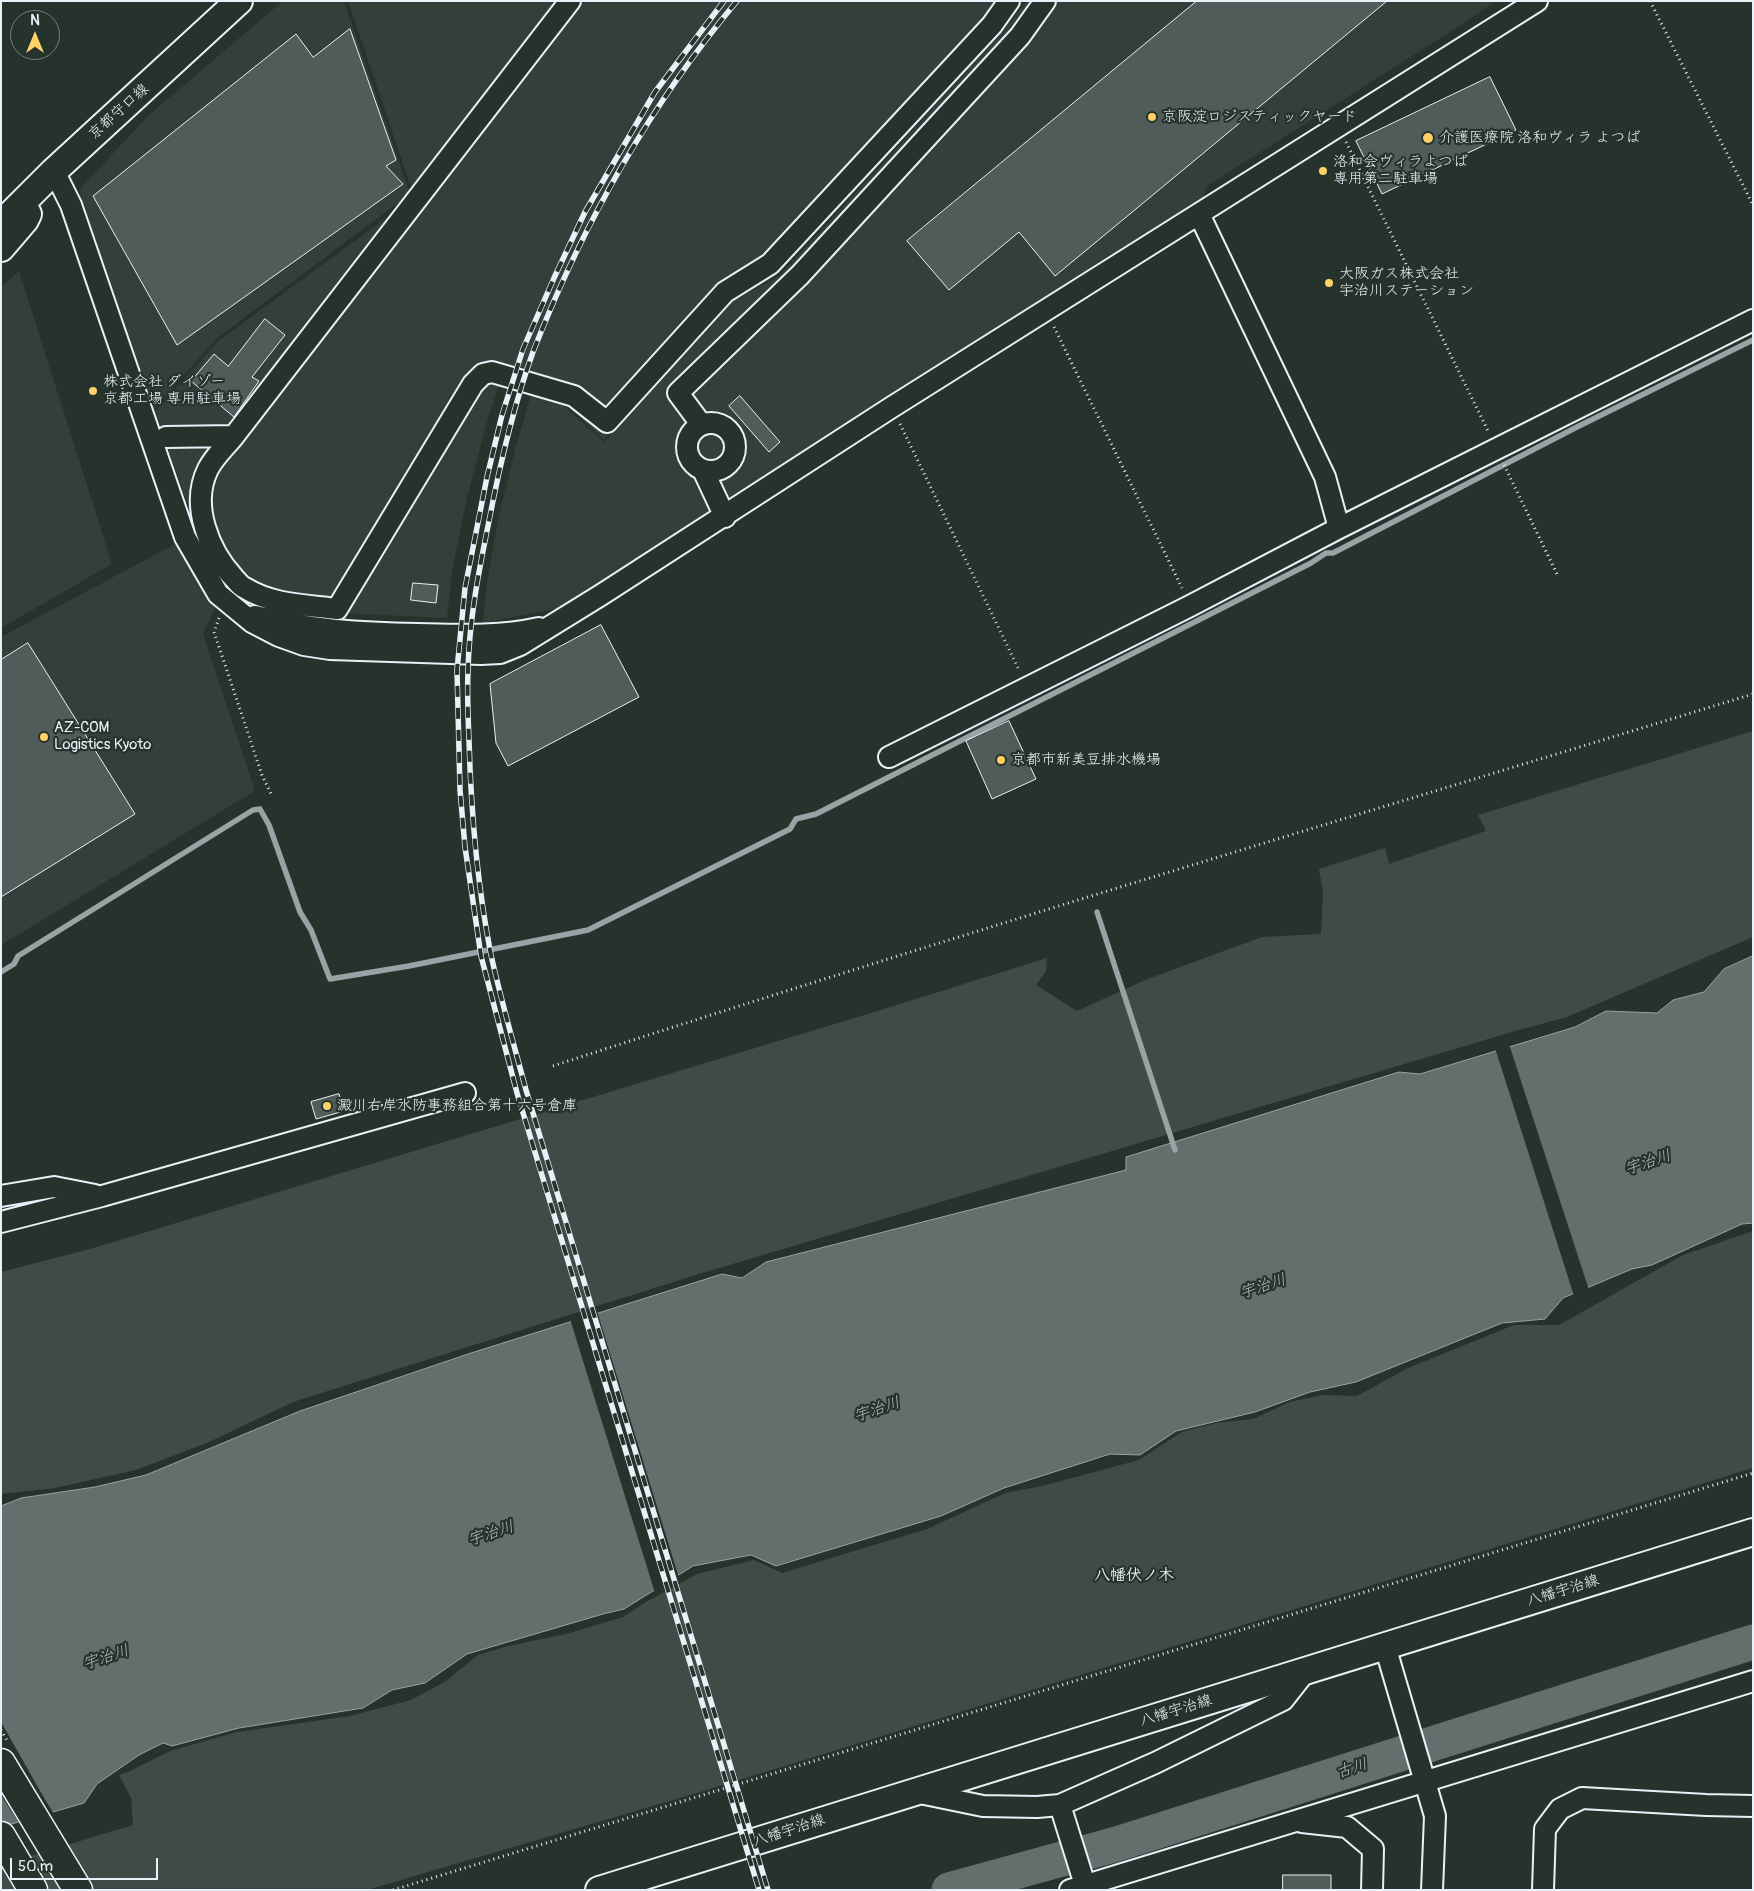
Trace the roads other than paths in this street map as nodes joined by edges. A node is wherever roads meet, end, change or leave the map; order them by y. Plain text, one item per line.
1 (239, 1) edge
2 (570, 1) edge
3 (1009, 1) edge
4 (1045, 1) edge
5 (1531, 4) edge
6 (48, 176) junction
7 (1, 201) edge
8 (1199, 214) junction
9 (1, 224) edge
10 (1, 248) edge
11 (1753, 320) edge
12 (701, 424) junction
13 (234, 436) junction
14 (166, 437) dead end
15 (703, 470) junction
16 (725, 517) junction
17 (1339, 528) junction
18 (889, 757) dead end
19 (465, 1093) dead end
20 (1, 1196) edge
21 (102, 1196) junction
22 (1, 1222) edge
23 (1753, 1532) edge
24 (1385, 1646) junction
25 (1304, 1672) junction
26 (1753, 1681) edge
27 (1, 1763) edge
28 (1424, 1781) junction
29 (913, 1791) junction
30 (1060, 1805) junction
31 (1753, 1806) edge
32 (1293, 1821) junction
33 (1, 1836) edge
34 (1078, 1881) edge
35 (33, 1890) edge
36 (78, 1890) edge
37 (599, 1890) edge
38 (1372, 1890) edge
39 (1432, 1890) edge
40 (1543, 1890) edge

1 - 6 main road, 京都守口線
2 - 13 street
3 - 13 street
4 - 12 street
5 - 8 street
6 - 7 main road
6 - 9 main road, 京都守口線
6 - 10 main road
6 - 16 street
8 - 16 street
8 - 17 street
11 - 17 street
12 - 15 street
12 - 15 street
13 - 14 street
15 - 16 street
17 - 18 street
19 - 21 street
20 - 21 street
21 - 22 street
23 - 24 main road, 八幡宇治線
24 - 25 main road, 八幡宇治線
24 - 28 street
25 - 29 main road, 八幡宇治線
25 - 30 street
26 - 28 street
27 - 36 highway
28 - 32 street
28 - 39 street
29 - 30 street
29 - 37 main road, 八幡宇治線
30 - 34 street
31 - 40 street
32 - 34 street
32 - 38 street
33 - 35 highway

